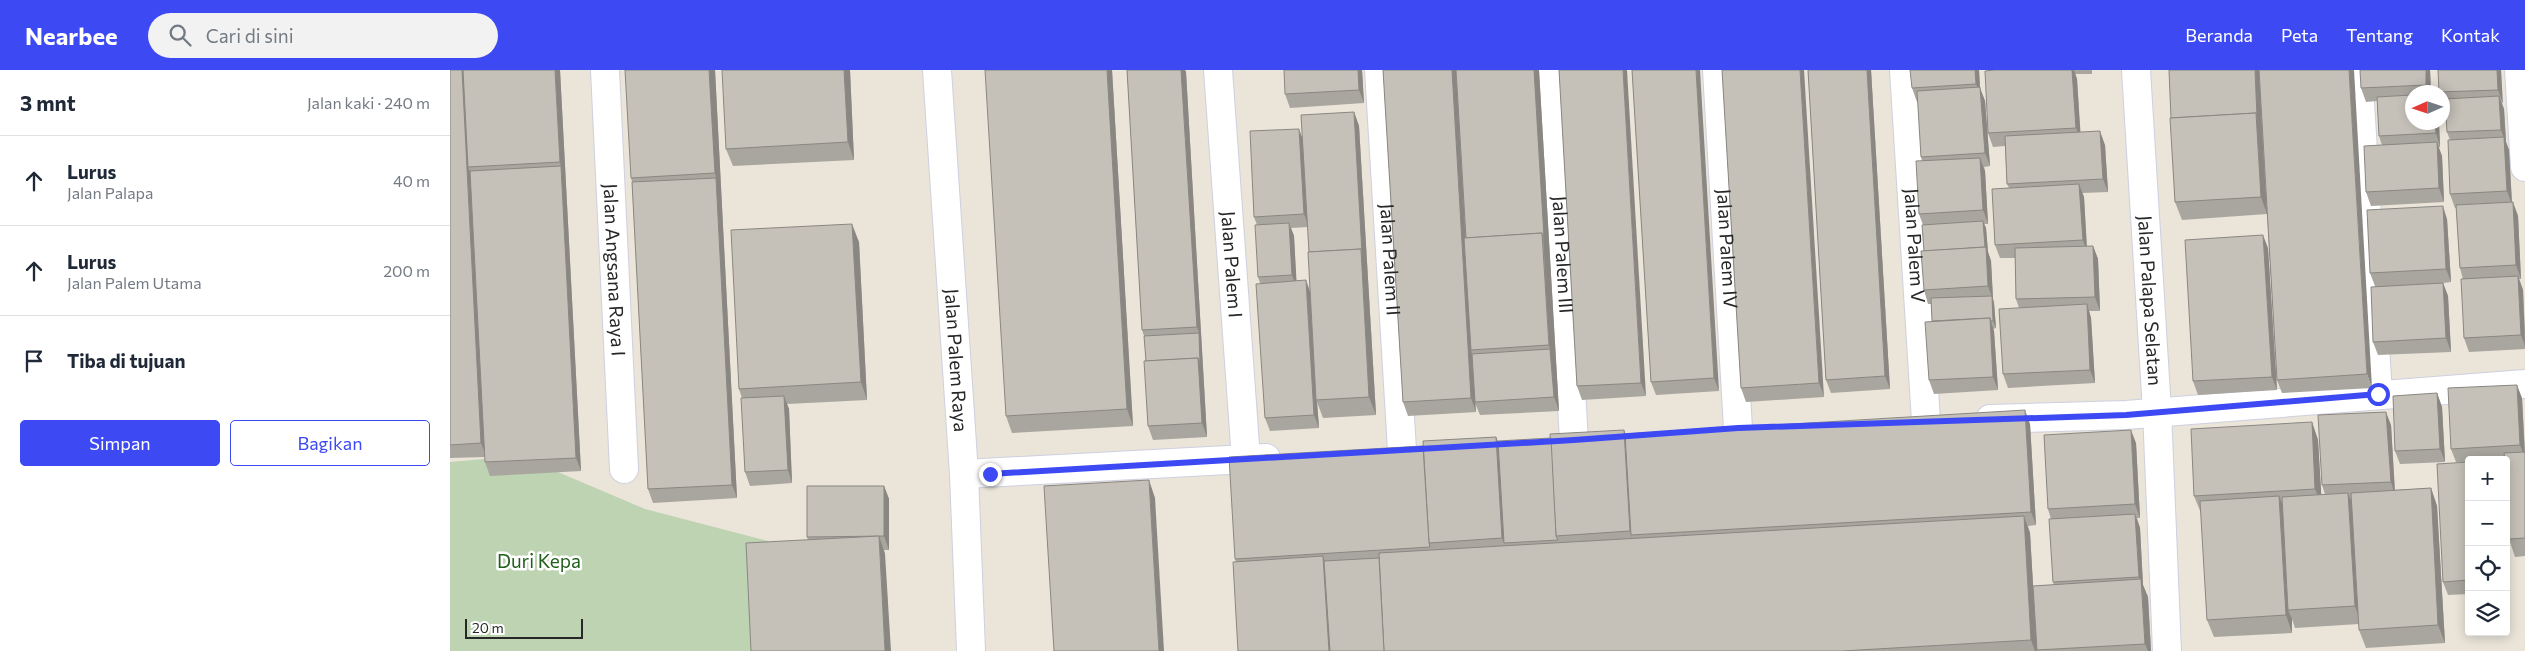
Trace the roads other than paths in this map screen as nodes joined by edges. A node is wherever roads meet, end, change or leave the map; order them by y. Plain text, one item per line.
1 (605, 70) edge
2 (937, 70) edge
3 (1218, 70) edge
4 (1379, 70) edge
5 (1552, 70) edge
6 (1717, 70) edge
7 (1904, 70) edge
8 (2136, 70) edge
9 (2358, 70) edge
10 (2519, 70) edge
11 (2525, 167) edge
12 (2525, 384) edge
13 (2378, 394) junction
14 (2157, 411) junction
15 (1946, 421) junction
16 (1896, 422) edge
17 (1768, 427) edge
18 (1738, 428) junction
19 (1709, 430) edge
20 (1603, 438) edge
21 (1574, 440) junction
22 (1546, 442) edge
23 (1431, 448) edge
24 (1402, 450) junction
25 (1373, 451) edge
26 (1294, 456) edge
27 (1246, 459) junction
28 (624, 469) dead end
29 (964, 474) junction
30 (971, 651) edge
31 (2167, 651) edge

1 - 28 street, Jalan Angsana Raya I
2 - 29 street, Jalan Palem Raya
3 - 27 street, Jalan Palem I
4 - 24 street, Jalan Palem II
5 - 21 street, Jalan Palem III
6 - 18 street, Jalan Palem IV
7 - 15 street, Jalan Palem V
8 - 14 street, Jalan Palapa Selatan
9 - 13 street
10 - 11 street
12 - 13 street
13 - 14 street
14 - 15 street
14 - 31 street, Jalan Palapa Selatan
15 - 16 street
17 - 18 street
18 - 19 street
20 - 21 street
21 - 22 street
23 - 24 street
24 - 25 street
26 - 27 street
27 - 29 street
29 - 30 street, Jalan Palem Raya

